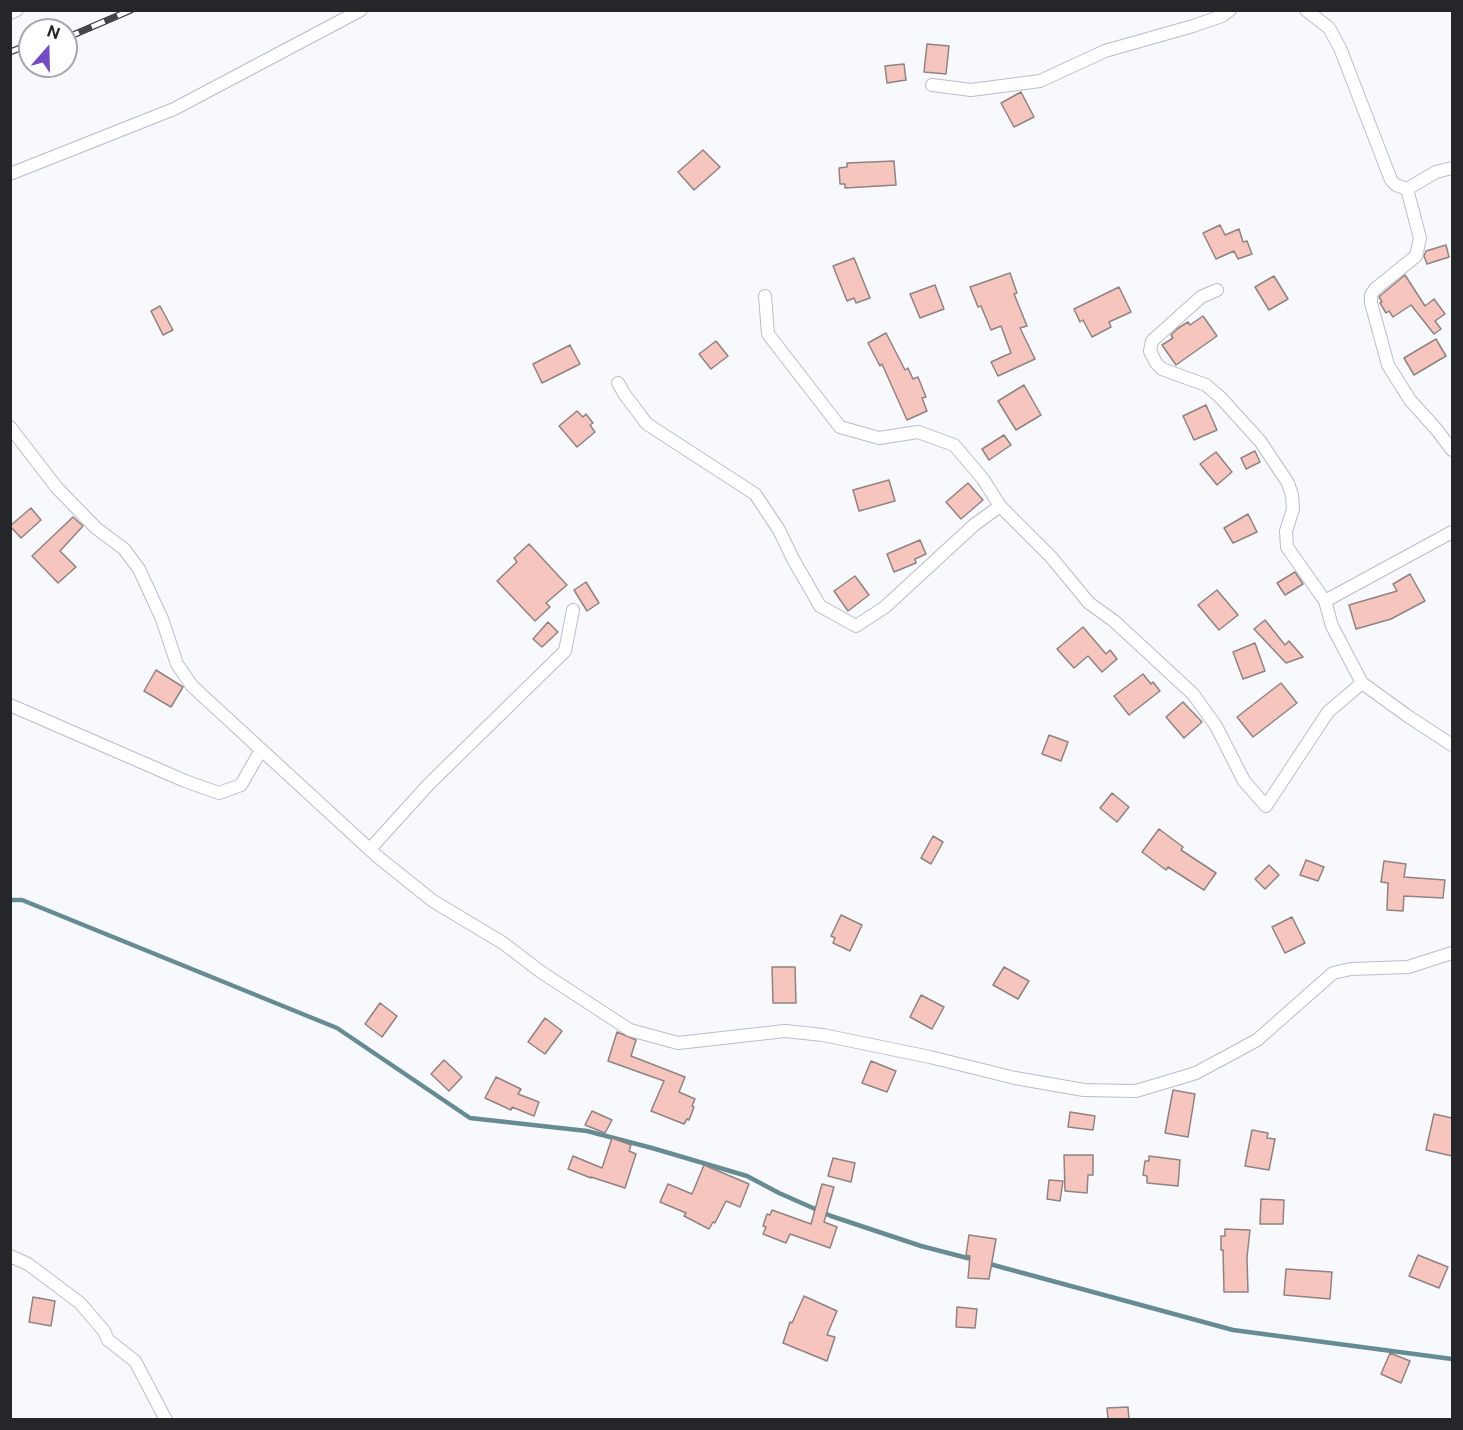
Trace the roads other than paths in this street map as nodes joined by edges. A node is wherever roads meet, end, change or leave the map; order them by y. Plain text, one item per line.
1 (17, 10) edge
2 (361, 10) edge
3 (1230, 10) edge
4 (1305, 10) edge
5 (10, 13) edge
6 (932, 85) dead end
7 (1452, 168) edge
8 (10, 174) edge
9 (1407, 189) junction
10 (1217, 290) dead end
11 (765, 296) dead end
12 (618, 383) dead end
13 (10, 427) edge
14 (1452, 450) edge
15 (1000, 506) junction
16 (1452, 532) edge
17 (1325, 601) junction
18 (573, 610) dead end
19 (1362, 683) junction
20 (10, 705) edge
21 (1452, 745) edge
22 (261, 750) junction
23 (370, 849) junction
24 (1452, 953) edge
25 (10, 1256) edge
26 (166, 1419) edge

1 - 5 street
2 - 8 street
3 - 6 street
4 - 9 street
7 - 9 street
9 - 14 street
10 - 17 street
11 - 15 street
12 - 15 street
13 - 22 street
15 - 19 street
16 - 17 street
17 - 19 street
18 - 23 street
19 - 21 street
20 - 22 street
22 - 23 street
23 - 24 street
25 - 26 street

